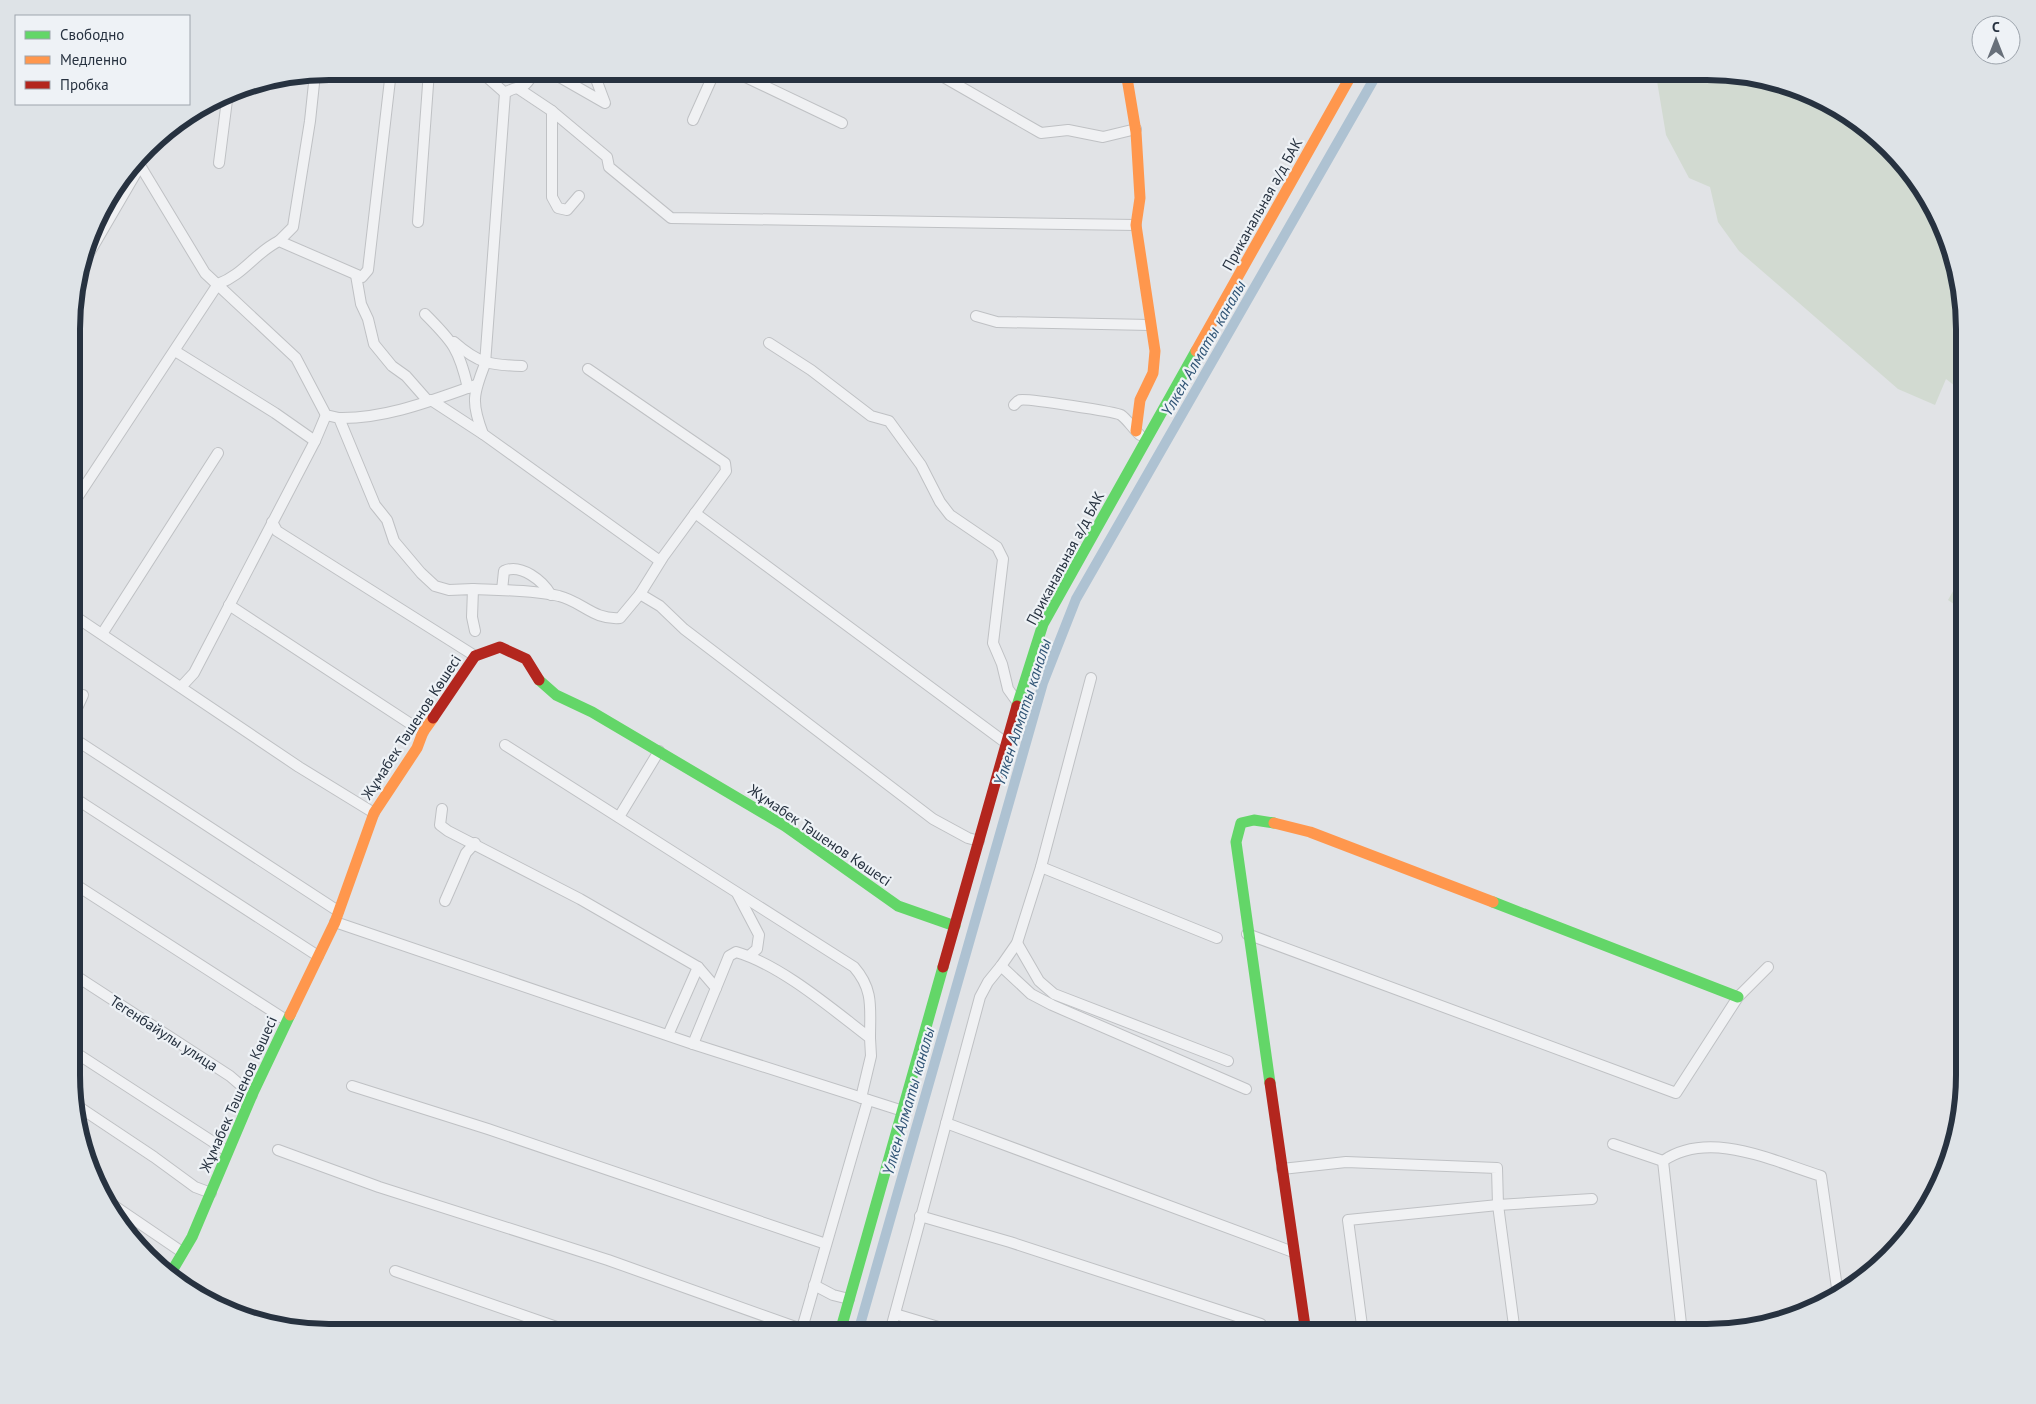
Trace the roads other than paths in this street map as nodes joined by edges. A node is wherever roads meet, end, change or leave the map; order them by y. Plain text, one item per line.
1 (390, 80) edge
2 (428, 80) edge
3 (490, 80) edge
4 (530, 80) edge
5 (565, 80) edge
6 (596, 80) edge
7 (711, 80) edge
8 (752, 80) edge
9 (947, 80) edge
10 (1127, 80) edge
11 (1348, 80) edge
12 (314, 81) edge
13 (518, 89) junction
14 (505, 93) junction
15 (227, 102) edge
16 (552, 111) junction
17 (693, 120) dead end
18 (842, 123) dead end
19 (1136, 129) junction
20 (218, 163) dead end
21 (141, 167) edge
22 (133, 175) edge
23 (579, 196) dead end
24 (418, 222) dead end
25 (1136, 225) junction
26 (97, 238) edge
27 (279, 242) junction
28 (356, 275) junction
29 (218, 284) junction
30 (425, 314) dead end
31 (976, 316) dead end
32 (1150, 325) junction
33 (452, 340) junction
34 (769, 343) dead end
35 (175, 351) junction
36 (485, 361) junction
37 (522, 366) dead end
38 (588, 369) dead end
39 (472, 387) junction
40 (430, 401) junction
41 (1014, 405) dead end
42 (326, 415) junction
43 (339, 418) junction
44 (1136, 431) junction
45 (483, 434) junction
46 (1147, 440) junction
47 (315, 441) junction
48 (218, 453) dead end
49 (80, 494) edge
50 (695, 513) junction
51 (272, 522) junction
52 (660, 561) junction
53 (473, 589) junction
54 (502, 590) junction
55 (640, 594) junction
56 (551, 595) junction
57 (229, 606) junction
58 (80, 620) edge
59 (475, 630) dead end
60 (102, 634) junction
61 (475, 656) junction
62 (1091, 678) dead end
63 (181, 687) junction
64 (83, 695) dead end
65 (80, 702) edge
66 (1018, 703) junction
67 (422, 732) junction
68 (80, 743) edge
69 (1006, 743) junction
70 (505, 745) dead end
71 (659, 751) junction
72 (80, 802) edge
73 (442, 809) dead end
74 (374, 813) junction
75 (619, 817) junction
76 (979, 841) junction
77 (475, 843) junction
78 (1041, 867) junction
79 (80, 888) edge
80 (738, 895) junction
81 (445, 901) dead end
82 (337, 916) junction
83 (955, 926) junction
84 (1247, 934) junction
85 (1216, 938) dead end
86 (1017, 943) junction
87 (318, 956) junction
88 (749, 956) junction
89 (1002, 966) junction
90 (698, 967) junction
91 (1768, 967) dead end
92 (80, 979) edge
93 (716, 988) junction
94 (1738, 997) junction
95 (286, 1020) junction
96 (668, 1035) junction
97 (870, 1038) junction
98 (693, 1044) junction
99 (80, 1056) edge
100 (1228, 1061) dead end
101 (352, 1086) dead end
102 (1246, 1089) dead end
103 (252, 1094) junction
104 (865, 1099) junction
105 (82, 1109) edge
106 (903, 1111) junction
107 (946, 1124) junction
108 (1613, 1144) dead end
109 (278, 1150) dead end
110 (227, 1151) junction
111 (1663, 1161) junction
112 (1282, 1169) junction
113 (211, 1193) junction
114 (1592, 1200) dead end
115 (1498, 1205) junction
116 (120, 1210) edge
117 (920, 1216) junction
118 (826, 1244) junction
119 (182, 1252) junction
120 (1293, 1252) junction
121 (173, 1269) edge
122 (395, 1271) dead end
123 (814, 1285) junction
124 (1837, 1288) edge
125 (849, 1299) junction
126 (896, 1314) junction
127 (548, 1324) edge
128 (782, 1324) edge
129 (803, 1324) edge
130 (842, 1324) edge
131 (893, 1324) edge
132 (929, 1324) edge
133 (1261, 1324) dead end
134 (1305, 1324) edge
135 (1362, 1324) edge
136 (1514, 1324) edge
137 (1681, 1324) edge

1 - 28 street
2 - 24 street
3 - 14 street
4 - 13 street
5 - 6 street
7 - 17 street
8 - 18 street
9 - 19 street
10 - 19 street
11 - 46 street, Приканальная а/д БАК
12 - 27 street
13 - 14 street
13 - 16 street
14 - 36 street
15 - 20 street
16 - 23 street
16 - 25 street
19 - 25 street
21 - 29 street
22 - 26 street
25 - 32 street
27 - 28 street
27 - 29 street
28 - 40 street
29 - 35 street
29 - 42 street
30 - 33 street
31 - 32 street
32 - 44 street
33 - 36 street
33 - 39 street
34 - 66 street
35 - 47 street
35 - 49 street
36 - 37 street
36 - 39 street
38 - 50 street
39 - 40 street
39 - 45 street
40 - 43 street
40 - 45 street
41 - 44 street
42 - 43 street
42 - 47 street
43 - 53 street
44 - 46 street
45 - 52 street
46 - 66 street, Приканальная а/д БАК
47 - 51 street
48 - 60 street
50 - 52 street
50 - 69 street
51 - 57 street
51 - 61 street
52 - 55 street
53 - 54 street
53 - 59 street
54 - 56 street
54 - 56 street
55 - 56 street
55 - 76 street
57 - 63 street
57 - 67 street
58 - 60 street
60 - 63 street
61 - 67 street, Жұмабек Тәшенов Көшесі
61 - 71 street, Жұмабек Тәшенов Көшесі
62 - 78 street
63 - 74 street
64 - 65 street
66 - 69 street, Приканальная а/д БАК
67 - 74 street, Жұмабек Тәшенов Көшесі
68 - 82 street
69 - 76 street, Приканальная а/д БАК
70 - 75 street
71 - 75 street
71 - 83 street, Жұмабек Тәшенов Көшесі
72 - 87 street
73 - 77 street
74 - 82 street, Жұмабек Тәшенов Көшесі
75 - 80 street
76 - 83 street, Приканальная а/д БАК
77 - 81 street
77 - 90 street
78 - 85 street
78 - 86 street
79 - 95 street
80 - 88 street
80 - 97 street
82 - 87 street, Жұмабек Тәшенов Көшесі
82 - 96 street
83 - 106 street, Приканальная а/д БАК
84 - 94 street
84 - 94 street
84 - 112 street
86 - 89 street
86 - 100 street
87 - 95 street, Жұмабек Тәшенов Көшесі
88 - 93 street
88 - 97 street
89 - 102 street
89 - 107 street
90 - 93 street
90 - 96 street
91 - 94 street
92 - 103 street, Тегенбайулы улица
93 - 98 street
95 - 103 street, Жұмабек Тәшенов Көшесі
96 - 98 street
97 - 104 street
98 - 104 street
99 - 110 street
101 - 118 street
103 - 110 street, Жұмабек Тәшенов Көшесі
104 - 106 street
104 - 118 street
105 - 113 street
106 - 125 street, Приканальная а/д БАК
107 - 117 street
107 - 120 street
108 - 111 street
109 - 128 street
110 - 113 street, Жұмабек Тәшенов Көшесі
111 - 124 street
111 - 137 street
112 - 115 street
112 - 120 street
113 - 119 street, Жұмабек Тәшенов Көшесі
114 - 115 street
115 - 135 street
115 - 136 street
116 - 119 street
117 - 126 street
117 - 133 street
118 - 123 street
119 - 121 street, Жұмабек Тәшенов Көшесі
120 - 134 street
122 - 127 street
123 - 125 street
123 - 129 street
125 - 130 street, Приканальная а/д БАК
126 - 131 street
126 - 132 street

